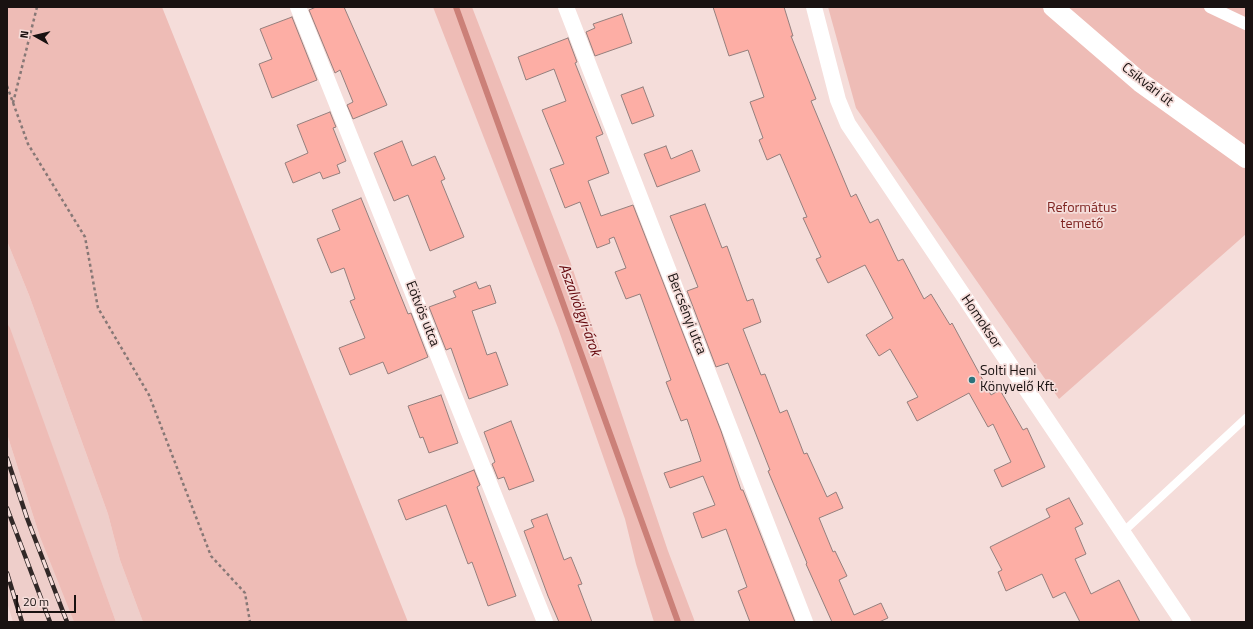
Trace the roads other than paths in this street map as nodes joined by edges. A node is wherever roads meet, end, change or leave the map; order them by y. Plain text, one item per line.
1 (298, 7) edge
2 (566, 7) edge
3 (814, 7) edge
4 (1053, 7) edge
5 (1210, 7) edge
6 (1246, 24) edge
7 (1246, 158) edge
8 (1246, 418) edge
9 (1123, 532) junction
10 (545, 622) edge
11 (805, 622) edge
12 (1183, 622) edge

1 - 10 street, Eötvös utca
2 - 11 street, Bercsényi utca
3 - 9 street, Homoksor
4 - 7 street, Csikvári út
5 - 6 street
8 - 9 lane
9 - 12 street, Homoksor

